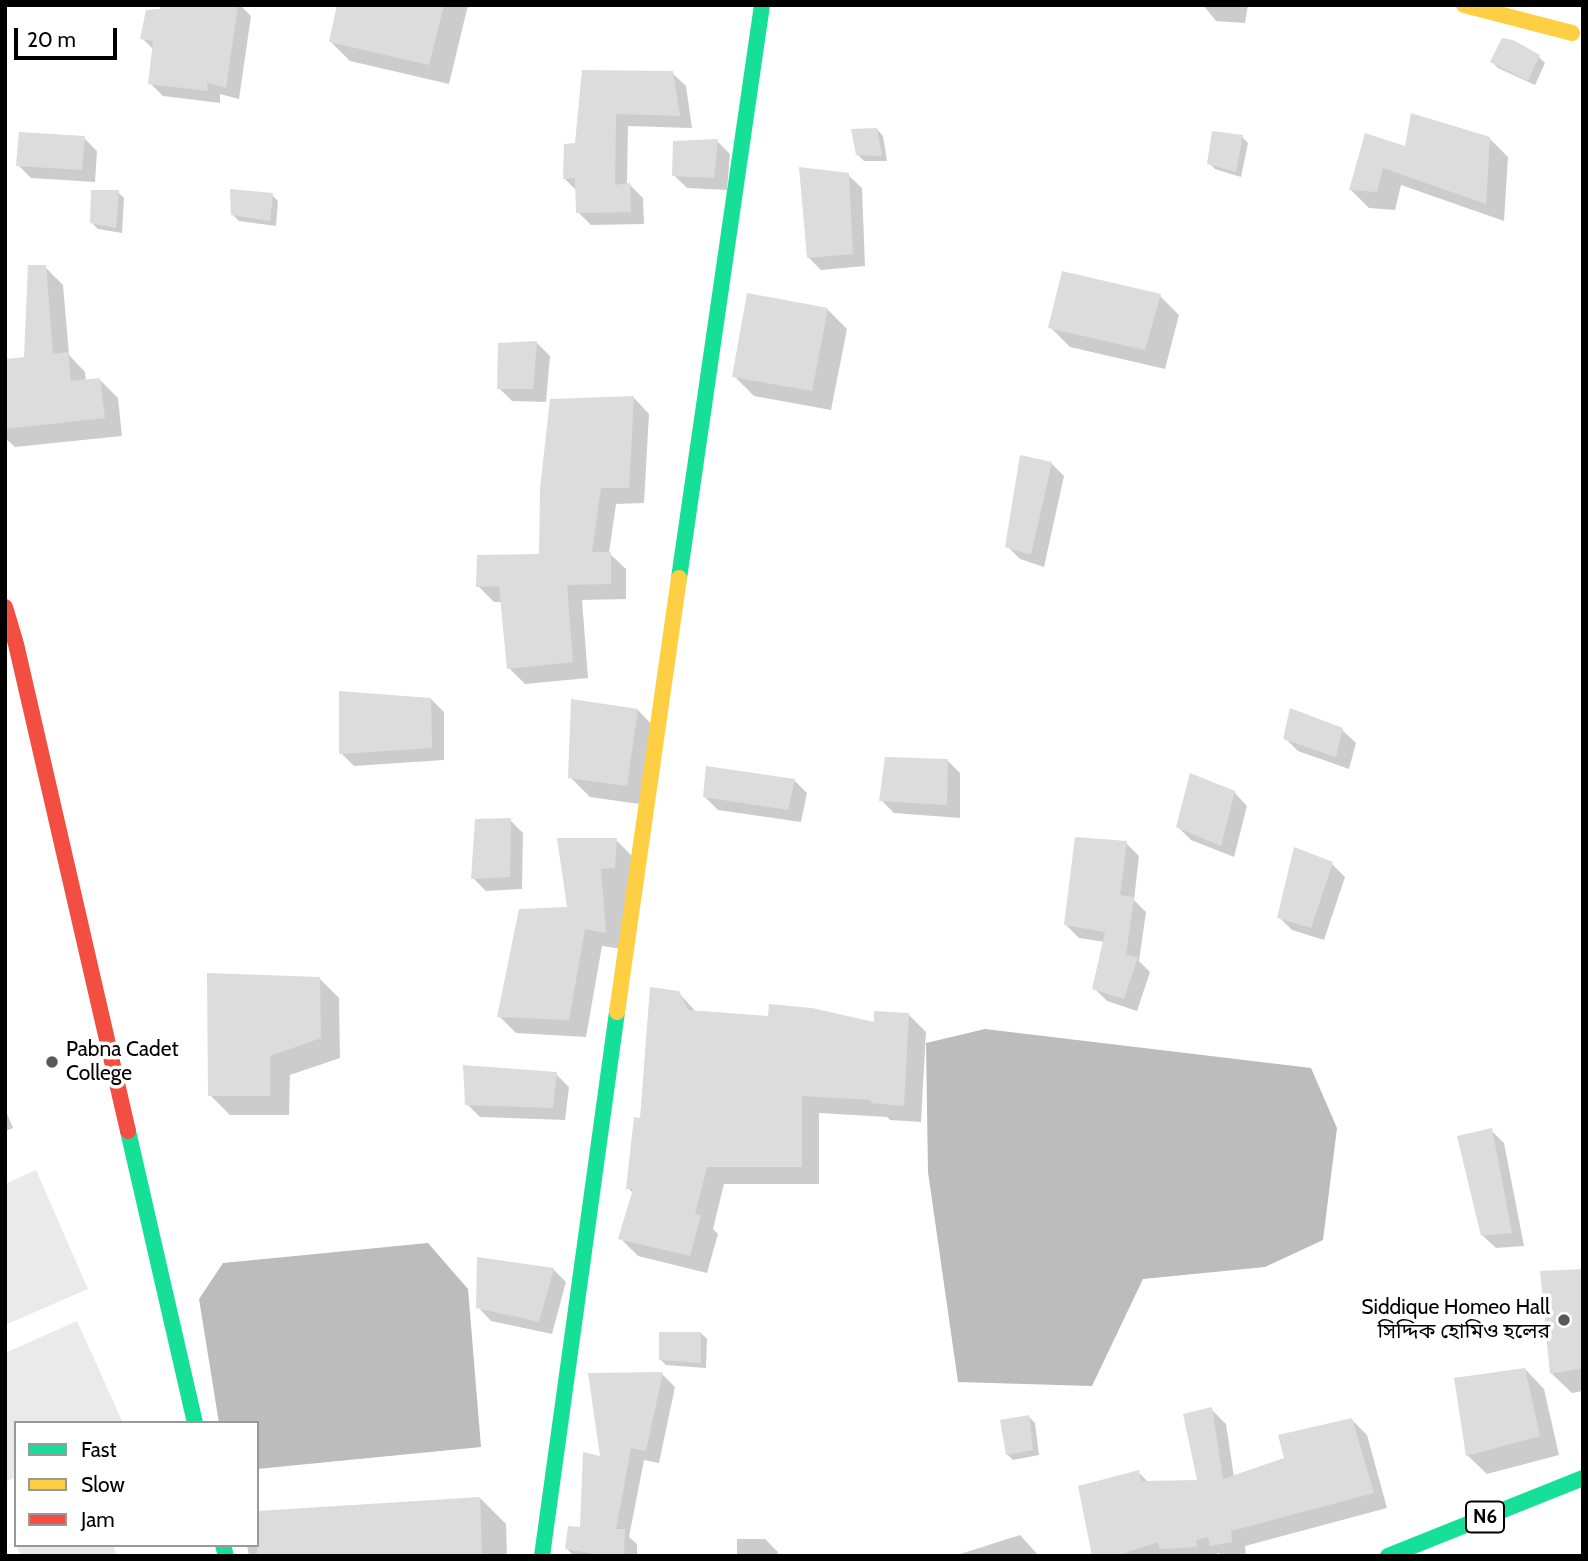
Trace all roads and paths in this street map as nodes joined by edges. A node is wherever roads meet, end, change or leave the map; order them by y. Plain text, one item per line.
1 (762, 5) edge
2 (1464, 5) edge
3 (1572, 33) dead end
4 (5, 607) edge
5 (195, 1421) edge
6 (1583, 1478) edge
7 (542, 1556) edge
8 (1388, 1556) edge

1 - 7 main road
2 - 3 main road
4 - 5 main road
6 - 8 main road, N6

